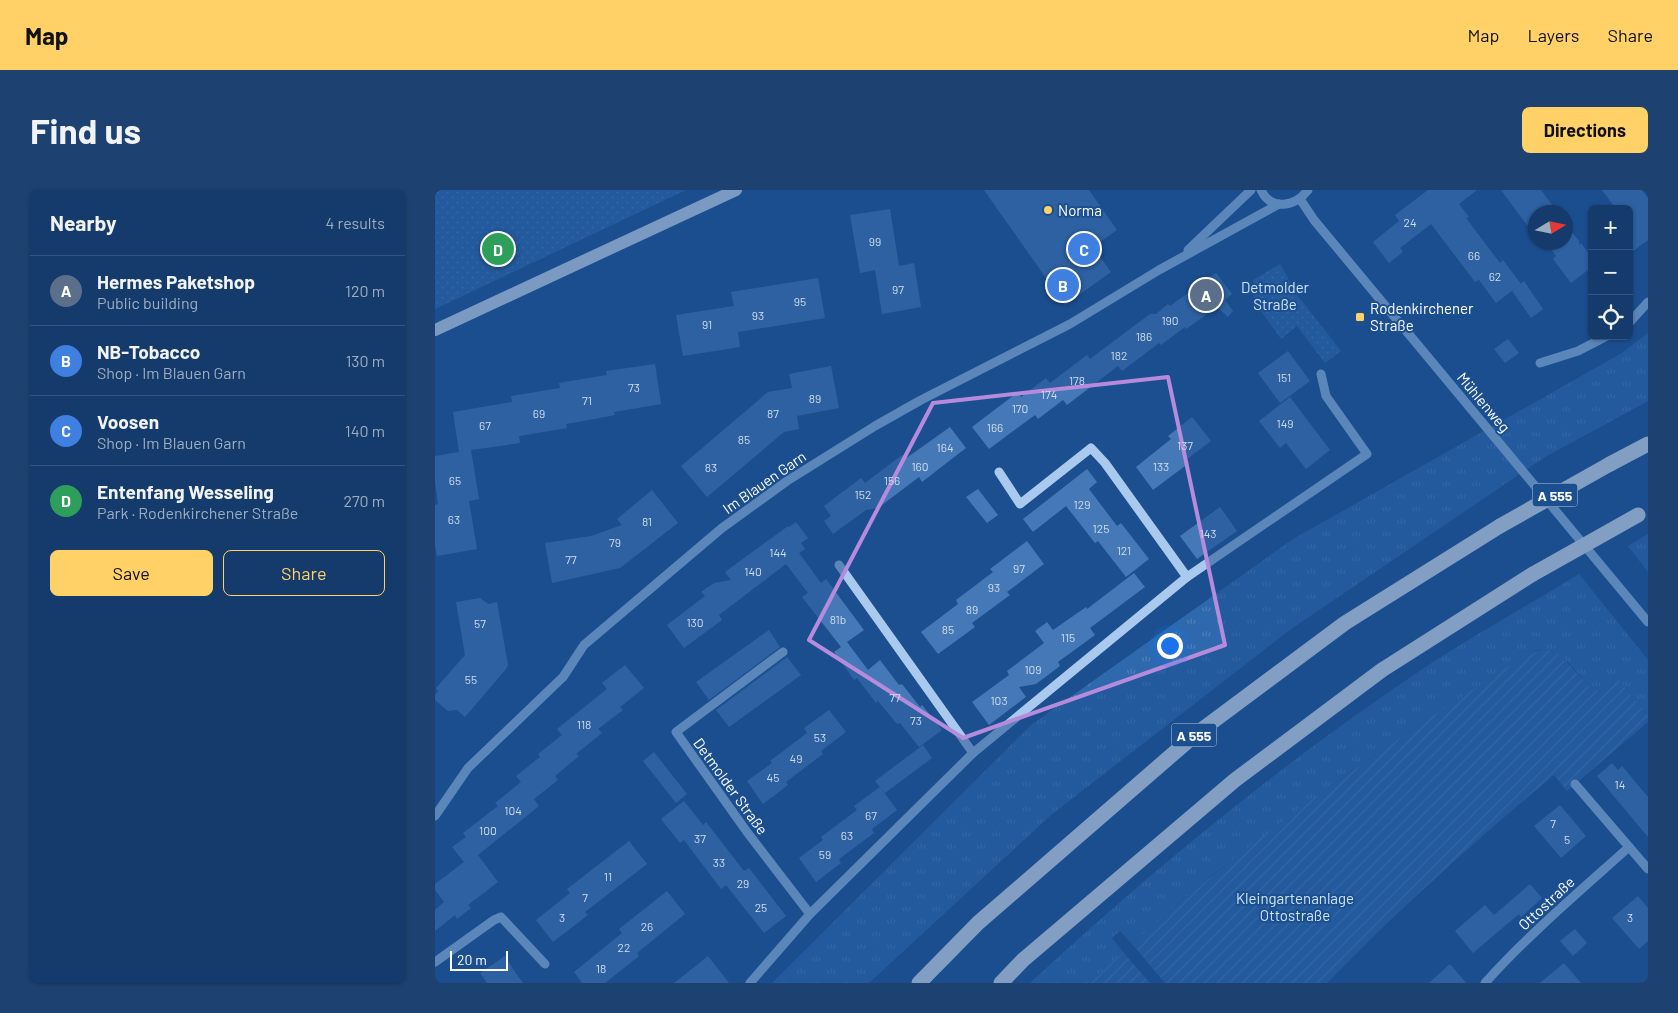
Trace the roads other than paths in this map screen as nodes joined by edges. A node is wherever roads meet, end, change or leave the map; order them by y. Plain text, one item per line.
1 (736, 190) edge
2 (1251, 190) edge
3 (1261, 190) edge
4 (1308, 190) edge
5 (1300, 199) junction
6 (1279, 204) junction
7 (1179, 259) junction
8 (1648, 302) edge
9 (1633, 318) edge
10 (435, 330) edge
11 (1599, 340) edge
12 (1540, 363) dead end
13 (1321, 374) dead end
14 (1648, 444) edge
15 (999, 472) dead end
16 (1643, 512) edge
17 (839, 565) dead end
18 (1187, 577) junction
19 (1648, 622) edge
20 (783, 652) dead end
21 (973, 753) junction
22 (1575, 784) dead end
23 (435, 816) edge
24 (1629, 847) junction
25 (1648, 869) edge
26 (810, 914) junction
27 (435, 962) edge
28 (545, 964) dead end
29 (750, 983) edge
30 (919, 983) edge
31 (1001, 983) edge
32 (1485, 983) edge

1 - 10 main road
2 - 7 street, Im Blauen Garn
3 - 6 street
4 - 5 street
5 - 6 street
5 - 19 street, Mühlenweg
6 - 7 street, Im Blauen Garn
7 - 23 street, Im Blauen Garn
8 - 9 street
11 - 12 street
13 - 18 street
14 - 30 highway, A 555, bridge
15 - 18 street
16 - 31 highway, bridge
17 - 21 street
18 - 21 street
20 - 26 street, Detmolder Straße
21 - 26 street
22 - 24 street
24 - 25 street
24 - 32 street, Ottostraße
26 - 29 street
27 - 28 street

